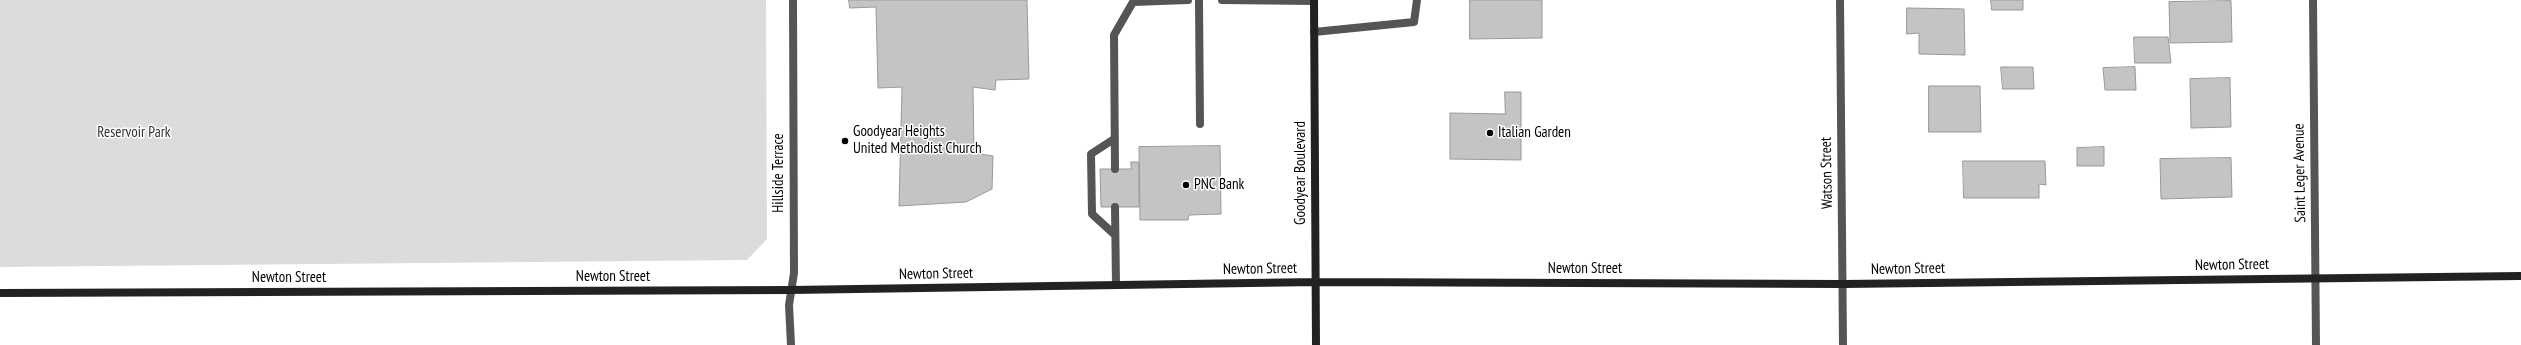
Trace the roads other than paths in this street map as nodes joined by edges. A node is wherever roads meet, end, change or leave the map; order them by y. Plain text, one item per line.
1 (793, 0) edge
2 (1188, 0) edge
3 (1199, 0) edge
4 (1222, 0) edge
5 (1417, 0) edge
6 (1840, 0) edge
7 (2313, 0) edge
8 (1314, 1) edge
9 (1314, 32) junction
10 (1200, 124) dead end
11 (1114, 139) junction
12 (1115, 169) dead end
13 (1115, 207) dead end
14 (1115, 234) junction
15 (2521, 276) edge
16 (2315, 277) junction
17 (1316, 282) junction
18 (1843, 284) junction
19 (1116, 285) junction
20 (791, 290) junction
21 (0, 293) edge
22 (791, 345) edge
23 (1316, 345) edge
24 (1843, 345) edge
25 (2316, 345) edge

1 - 20 street, Hillside Terrace
2 - 11 street
3 - 10 street
4 - 8 street
5 - 9 street
6 - 18 street, Watson Street
7 - 16 street, Saint Leger Avenue
8 - 9 street, Goodyear Boulevard
9 - 17 street, Goodyear Boulevard
11 - 12 street
11 - 14 street
13 - 14 street
14 - 19 street
15 - 16 street, Newton Street
16 - 18 street, Newton Street
16 - 25 street, Saint Leger Avenue
17 - 18 street, Newton Street
17 - 19 street, Newton Street
17 - 23 street, Goodyear Boulevard
18 - 24 street, Watson Street
19 - 20 street, Newton Street
20 - 21 street, Newton Street
20 - 22 street, Hillside Terrace

